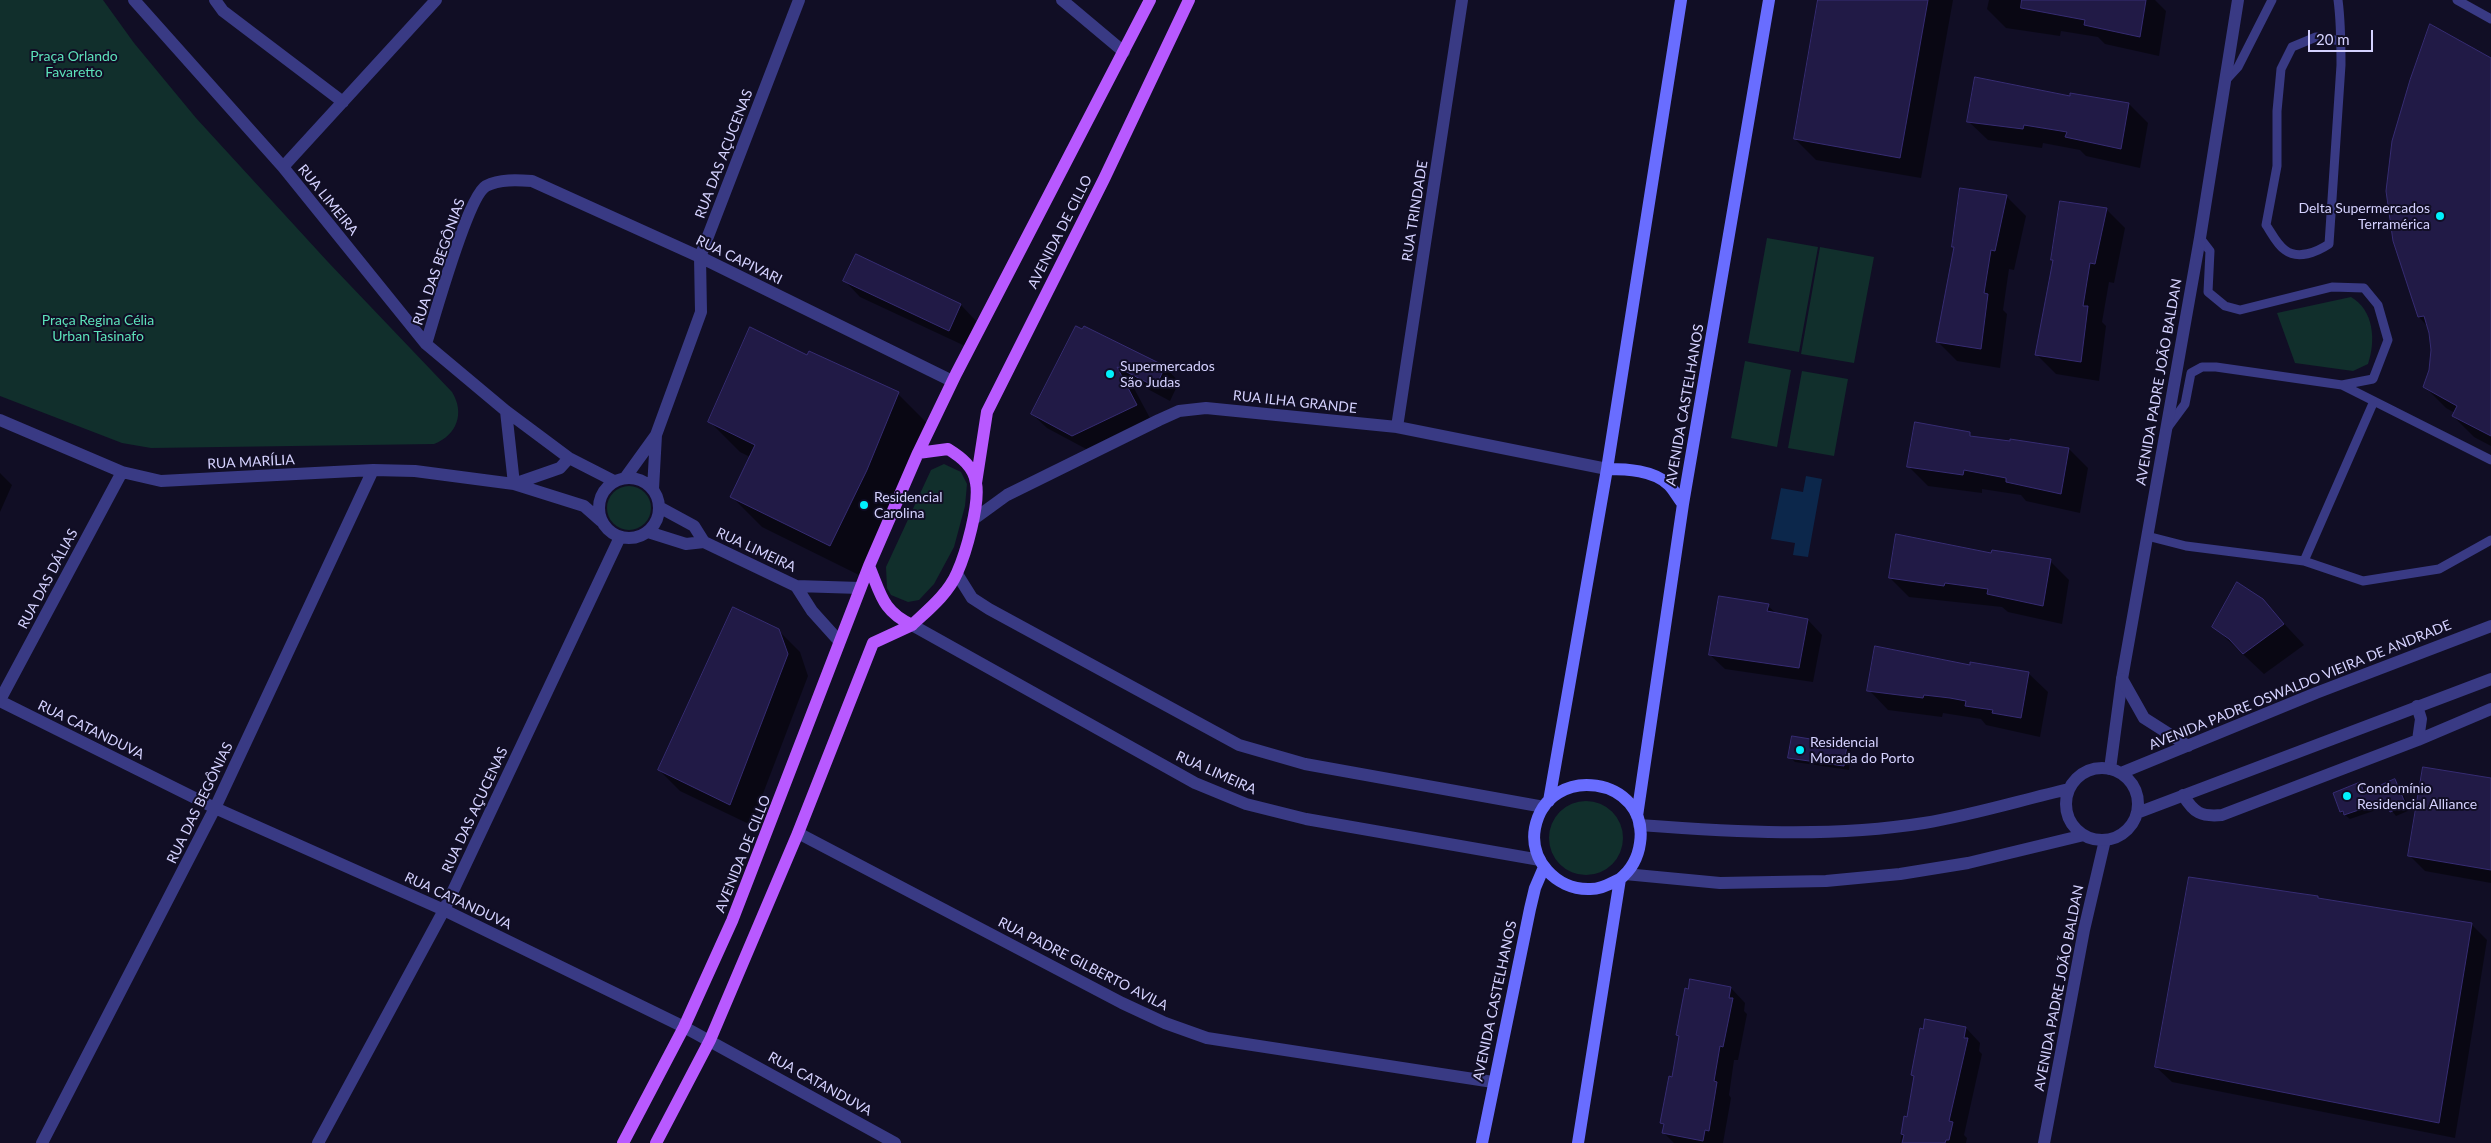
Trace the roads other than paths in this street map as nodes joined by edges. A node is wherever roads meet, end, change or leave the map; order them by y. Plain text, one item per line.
1 (134, 0) edge
2 (215, 0) edge
3 (436, 0) edge
4 (799, 0) edge
5 (1062, 0) edge
6 (1150, 0) edge
7 (1189, 0) edge
8 (1462, 0) edge
9 (1681, 0) edge
10 (1769, 0) edge
11 (2238, 0) edge
12 (2272, 0) edge
13 (2338, 0) edge
14 (2457, 0) edge
15 (2491, 19) edge
16 (2341, 41) junction
17 (1124, 52) junction
18 (2224, 82) junction
19 (343, 102) junction
20 (283, 168) junction
21 (508, 180) joint
22 (2200, 238) junction
23 (700, 257) junction
24 (426, 344) junction
25 (952, 381) junction
26 (2342, 384) junction
27 (2374, 401) junction
28 (506, 411) junction
29 (0, 420) edge
30 (1397, 427) junction
31 (2164, 431) junction
32 (656, 435) junction
33 (918, 454) junction
34 (569, 458) junction
35 (2491, 460) edge
36 (1607, 469) junction
37 (373, 470) junction
38 (122, 472) junction
39 (619, 480) junction
40 (976, 482) junction
41 (514, 484) junction
42 (653, 489) junction
43 (1683, 504) junction
44 (659, 507) junction
45 (974, 519) junction
46 (602, 521) junction
47 (648, 532) junction
48 (2147, 536) junction
49 (620, 537) junction
50 (2491, 540) edge
51 (704, 542) junction
52 (2304, 561) junction
53 (869, 566) junction
54 (957, 574) junction
55 (796, 586) junction
56 (860, 588) junction
57 (912, 625) junction
58 (2491, 626) edge
59 (840, 641) junction
60 (2491, 678) edge
61 (2122, 679) junction
62 (0, 701) edge
63 (2416, 706) junction
64 (2491, 709) edge
65 (2418, 740) junction
66 (2188, 746) junction
67 (2115, 771) junction
68 (2069, 789) junction
69 (2183, 795) junction
70 (1546, 804) junction
71 (215, 808) junction
72 (2137, 813) junction
73 (1638, 821) junction
74 (798, 833) junction
75 (2084, 835) junction
76 (2105, 840) junction
77 (1542, 863) junction
78 (1623, 877) junction
79 (444, 910) junction
80 (684, 1027) junction
81 (710, 1040) junction
82 (1493, 1082) junction
83 (42, 1143) edge
84 (318, 1143) edge
85 (623, 1143) edge
86 (656, 1143) edge
87 (895, 1143) edge
88 (1482, 1143) edge
89 (1578, 1143) edge
90 (2044, 1143) edge

1 - 20 street, RUA LIMEIRA
2 - 19 street
3 - 19 street
4 - 23 street, RUA DAS AÇUCENAS
5 - 17 street
6 - 17 main road, AVENIDA DE CILLO
7 - 40 main road, AVENIDA DE CILLO
8 - 30 street, RUA TRINDADE
9 - 36 main road
10 - 43 main road, AVENIDA CASTELHANOS
11 - 18 street, AVENIDA PADRE JOÃO BALDAN
12 - 18 lane
13 - 16 lane
14 - 15 lane
16 - 16 lane
17 - 25 main road, AVENIDA DE CILLO
18 - 22 street, AVENIDA PADRE JOÃO BALDAN
19 - 20 street
20 - 24 street, RUA LIMEIRA
21 - 23 street, RUA CAPIVARI
21 - 24 street, RUA DAS BEGÔNIAS
22 - 26 lane
22 - 31 street, AVENIDA PADRE JOÃO BALDAN
23 - 25 street, RUA CAPIVARI
23 - 32 street, RUA DAS AÇUCENAS
24 - 28 street, RUA LIMEIRA
25 - 33 main road, AVENIDA DE CILLO
26 - 27 lane
26 - 31 lane
27 - 35 lane
27 - 52 lane
28 - 34 street, RUA LIMEIRA
28 - 41 street
29 - 38 street, RUA MARÍLIA
30 - 36 street, RUA ILHA GRANDE
30 - 45 street, RUA ILHA GRANDE
31 - 48 street, AVENIDA PADRE JOÃO BALDAN
32 - 39 street, RUA DAS AÇUCENAS
32 - 42 street, RUA DAS AÇUCENAS
33 - 40 main road
33 - 53 main road, AVENIDA DE CILLO
34 - 39 street, RUA LIMEIRA
34 - 41 street, RUA MARÍLIA
36 - 43 main road
36 - 70 main road
37 - 38 street, RUA MARÍLIA
37 - 41 street, RUA MARÍLIA
37 - 71 street, RUA DAS BEGÔNIAS
38 - 62 street, RUA DAS DÁLIAS
39 - 42 street
39 - 46 street
40 - 45 main road, AVENIDA DE CILLO
41 - 46 street, RUA MARÍLIA
42 - 44 street
43 - 73 main road, AVENIDA CASTELHANOS
44 - 47 street
44 - 51 street, RUA LIMEIRA
45 - 54 main road, AVENIDA DE CILLO
46 - 49 street
47 - 49 street
47 - 51 street, RUA LIMEIRA
48 - 52 lane
48 - 61 street, AVENIDA PADRE JOÃO BALDAN
49 - 79 street, RUA DAS AÇUCENAS
50 - 52 lane
51 - 55 street, RUA LIMEIRA
53 - 56 main road, AVENIDA DE CILLO
53 - 57 main road
54 - 57 main road, AVENIDA DE CILLO
54 - 70 street
55 - 56 street, RUA LIMEIRA
55 - 59 street, RUA LIMEIRA
56 - 59 main road, AVENIDA DE CILLO
57 - 74 main road, AVENIDA DE CILLO
57 - 77 street, RUA LIMEIRA
58 - 66 street, AVENIDA PADRE OSWALDO VIEIRA DE ANDRADE
59 - 80 main road, AVENIDA DE CILLO
60 - 63 street
61 - 66 street
61 - 67 street, AVENIDA PADRE JOÃO BALDAN
62 - 71 street, RUA CATANDUVA
63 - 65 street
63 - 69 street
64 - 65 street
65 - 69 street
66 - 67 street, AVENIDA PADRE OSWALDO VIEIRA DE ANDRADE
67 - 68 street, AVENIDA PADRE OSWALDO VIEIRA DE ANDRADE
67 - 72 street
68 - 73 street
68 - 75 street
69 - 72 street
70 - 73 main road
70 - 77 main road
71 - 79 street, RUA CATANDUVA
71 - 83 street, RUA DAS BEGÔNIAS
72 - 76 street
73 - 78 main road, AVENIDA CASTELHANOS
74 - 81 main road, AVENIDA DE CILLO
74 - 82 street, RUA PADRE GILBERTO AVILA
75 - 76 street
75 - 78 street
76 - 90 street, AVENIDA PADRE JOÃO BALDAN
77 - 78 main road
77 - 82 main road, AVENIDA CASTELHANOS
78 - 89 main road, AVENIDA CASTELHANOS
79 - 80 street, RUA CATANDUVA
79 - 84 street, RUA DAS AÇUCENAS
80 - 81 street, RUA CATANDUVA
80 - 85 main road, AVENIDA DE CILLO
81 - 86 main road, AVENIDA DE CILLO
81 - 87 street, RUA CATANDUVA
82 - 88 main road, AVENIDA CASTELHANOS

